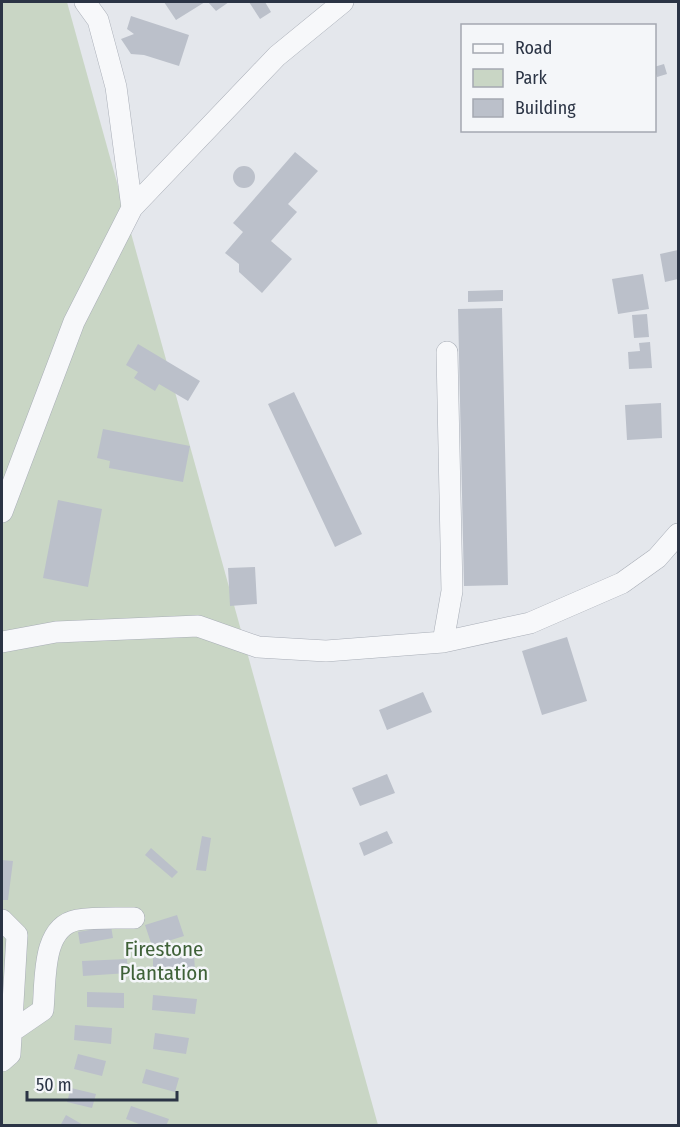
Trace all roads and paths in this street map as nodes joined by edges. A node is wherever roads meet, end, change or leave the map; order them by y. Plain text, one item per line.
1 (85, 2) edge
2 (343, 2) edge
3 (132, 208) junction
4 (447, 352) dead end
5 (2, 512) edge
6 (678, 534) edge
7 (2, 642) edge
8 (443, 642) junction
9 (134, 918) dead end
10 (2, 920) edge
11 (11, 1032) junction
12 (2, 1061) edge

1 - 3 street
2 - 3 street
3 - 5 street
4 - 8 street
6 - 8 street
7 - 8 street
9 - 11 street
10 - 11 street
11 - 12 street

